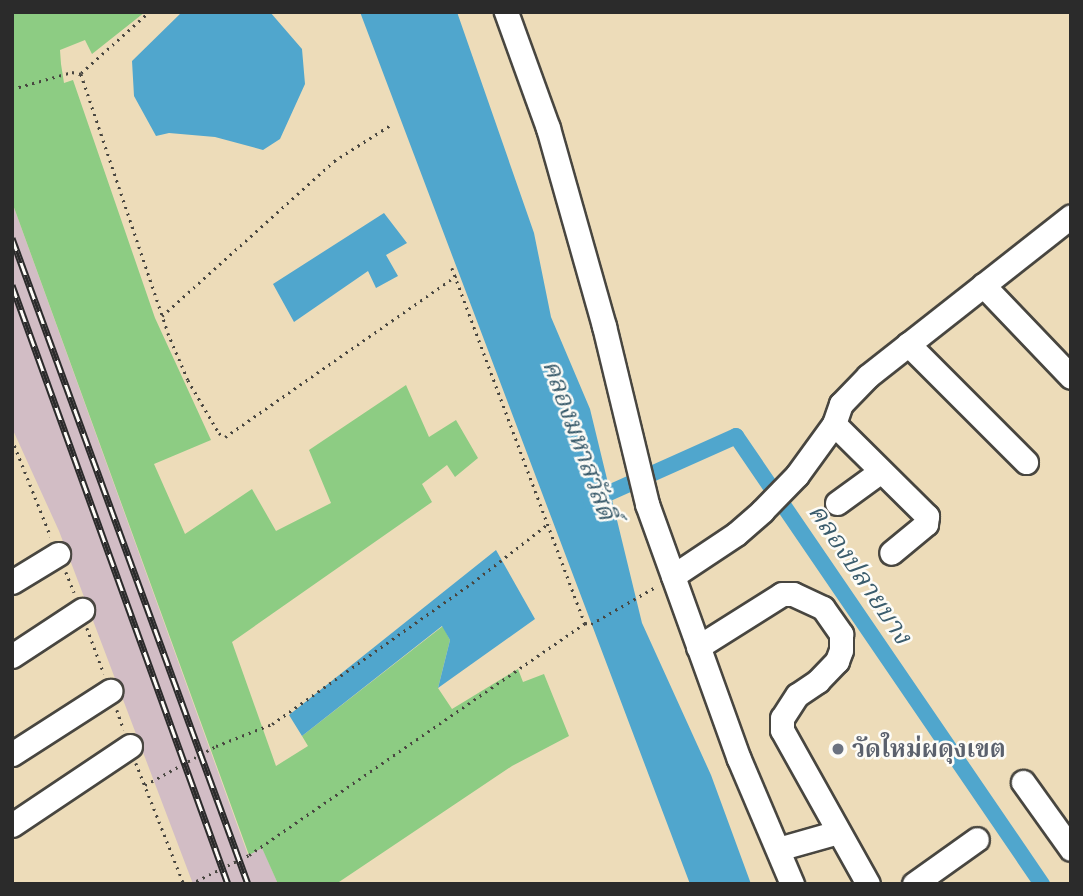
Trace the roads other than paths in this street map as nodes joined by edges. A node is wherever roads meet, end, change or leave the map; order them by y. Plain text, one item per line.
1 (506, 12) edge
2 (1066, 228) edge
3 (983, 285) junction
4 (908, 344) junction
5 (1071, 377) edge
6 (834, 424) junction
7 (1026, 462) dead end
8 (881, 471) junction
9 (837, 503) dead end
10 (891, 553) dead end
11 (58, 554) road end
12 (673, 576) junction
13 (12, 582) edge
14 (82, 610) road end
15 (698, 647) junction
16 (12, 656) edge
17 (110, 691) road end
18 (130, 746) road end
19 (12, 754) edge
20 (1023, 782) dead end
21 (1064, 824) edge
22 (12, 825) edge
23 (838, 832) junction
24 (977, 839) dead end
25 (778, 849) junction
26 (1071, 849) edge
27 (792, 884) edge
28 (868, 884) edge
29 (914, 884) edge

1 - 12 street
2 - 3 street
3 - 4 street
3 - 5 street
4 - 6 street
4 - 7 street
6 - 8 street
6 - 12 street
8 - 9 street
8 - 10 street
11 - 13 street
12 - 15 street
14 - 16 street
15 - 23 street
15 - 25 street
17 - 19 street
18 - 22 street
20 - 21 street
21 - 26 street
23 - 25 street
23 - 28 street
24 - 29 street
25 - 27 street

